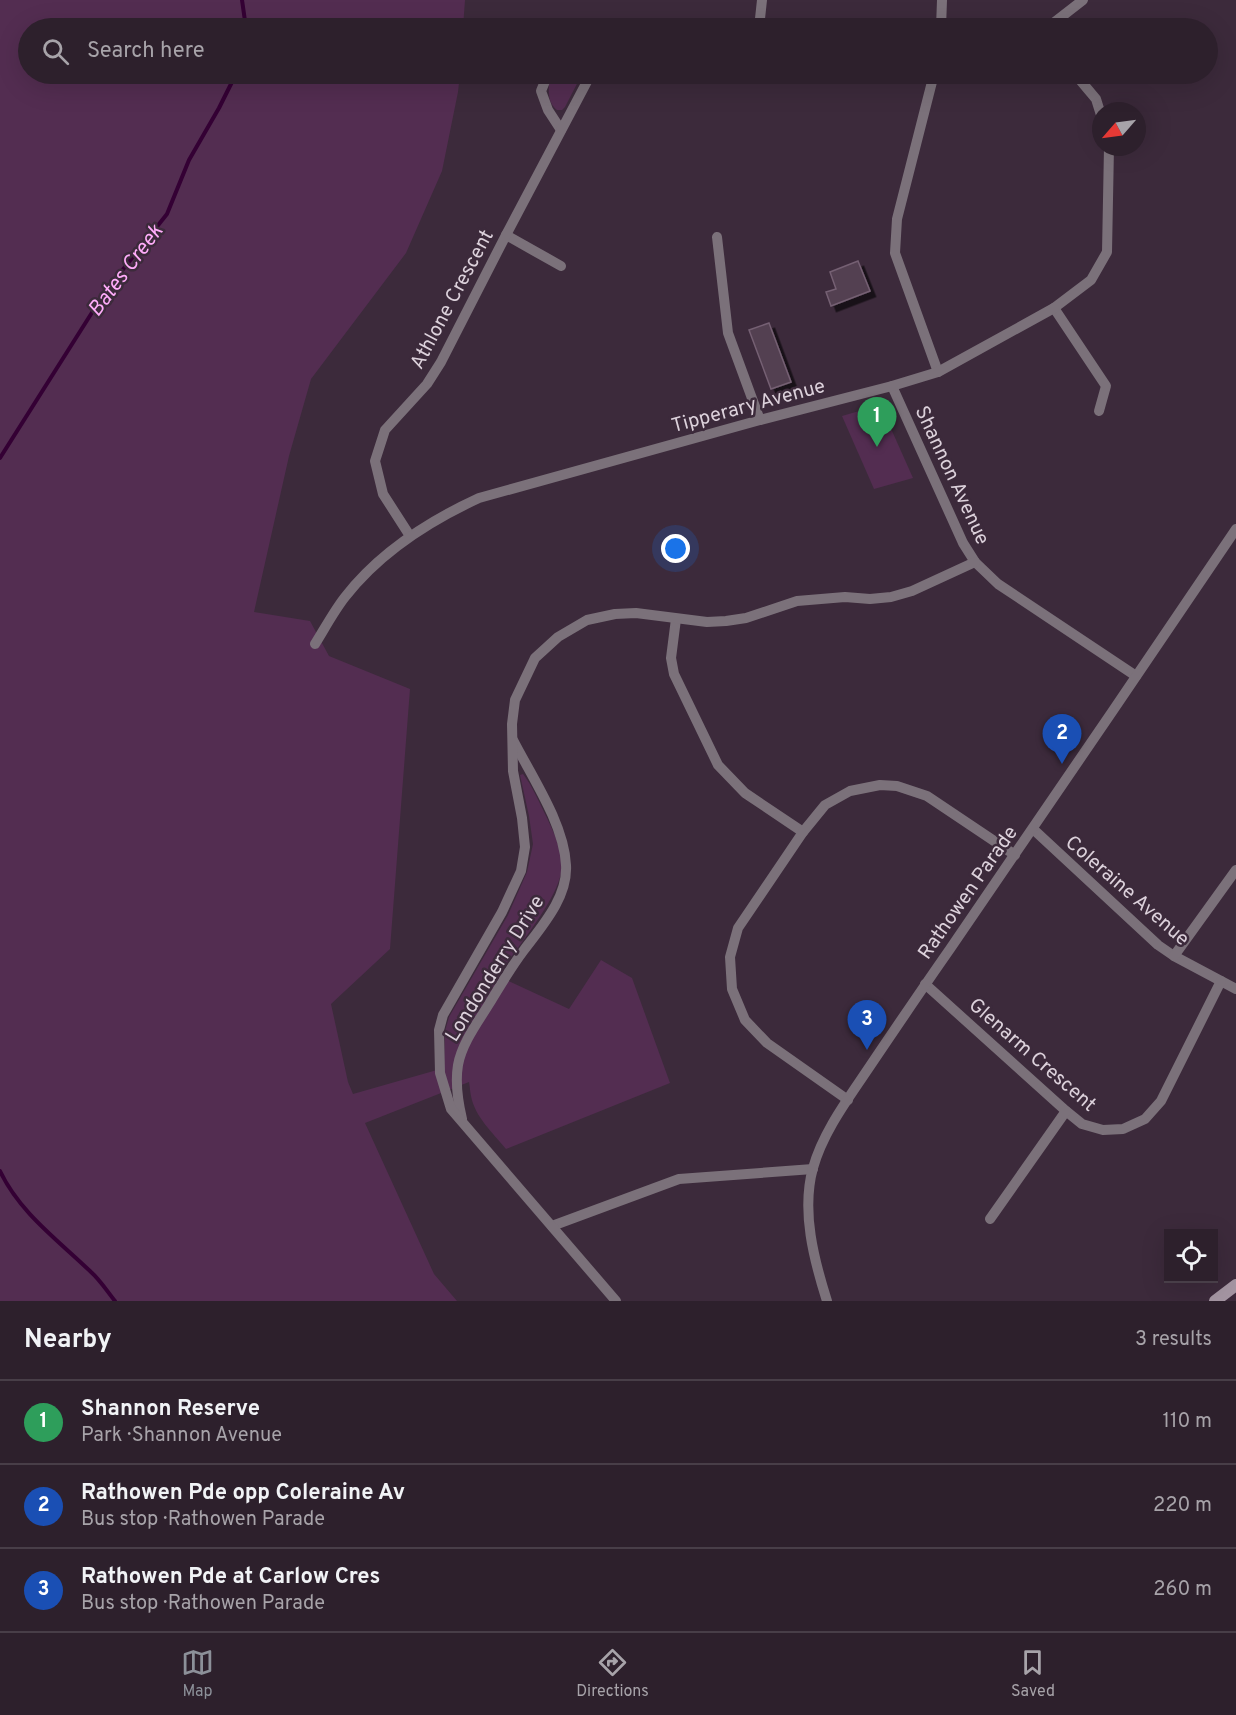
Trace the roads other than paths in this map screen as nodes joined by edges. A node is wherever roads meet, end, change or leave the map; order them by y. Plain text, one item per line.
1 (762, 0) edge
2 (942, 0) edge
3 (1083, 0) edge
4 (760, 18) edge
5 (941, 18) edge
6 (1060, 18) edge
7 (544, 84) edge
8 (586, 84) edge
9 (931, 84) edge
10 (1083, 84) edge
11 (1097, 102) edge
12 (561, 130) junction
13 (1109, 156) edge
14 (506, 235) junction
15 (717, 237) dead end
16 (561, 266) dead end
17 (1054, 308) junction
18 (938, 372) junction
19 (892, 386) junction
20 (1099, 411) dead end
21 (760, 420) junction
22 (1236, 529) edge
23 (410, 536) junction
24 (975, 562) junction
25 (676, 619) junction
26 (315, 644) dead end
27 (1136, 676) junction
28 (512, 738) junction
29 (1033, 829) junction
30 (803, 832) junction
31 (1015, 855) junction
32 (1236, 870) edge
33 (1174, 956) junction
34 (1221, 981) junction
35 (925, 984) junction
36 (1236, 989) edge
37 (848, 1100) junction
38 (1066, 1112) junction
39 (462, 1123) junction
40 (813, 1169) junction
41 (990, 1219) dead end
42 (552, 1226) junction
43 (1236, 1285) edge
44 (616, 1301) edge
45 (827, 1301) edge
46 (1215, 1301) edge

1 - 4 street
2 - 5 street
3 - 6 street
7 - 12 street
8 - 12 street, Athlone Crescent
9 - 18 street
10 - 11 street
12 - 14 street, Athlone Crescent
13 - 17 street, Tipperary Avenue
14 - 16 street
14 - 23 street, Athlone Crescent
15 - 21 street
17 - 18 street, Tipperary Avenue
17 - 20 street
18 - 19 street, Tipperary Avenue
19 - 21 street, Tipperary Avenue
19 - 24 street, Shannon Avenue
21 - 23 street, Tipperary Avenue
22 - 27 street, Rathowen Parade
23 - 26 street, Tipperary Avenue
24 - 25 street, Londonderry Drive
24 - 27 street, Shannon Avenue
25 - 28 street, Londonderry Drive
25 - 30 street
27 - 29 street, Rathowen Parade
28 - 39 street, Londonderry Drive
28 - 39 street, Londonderry Drive
29 - 31 street, Rathowen Parade
29 - 33 street, Coleraine Avenue
30 - 31 street
30 - 37 street
31 - 35 street, Rathowen Parade
32 - 33 street
33 - 34 street, Coleraine Avenue
34 - 36 street, Coleraine Avenue
34 - 38 street, Glenarm Crescent
35 - 37 street, Rathowen Parade
35 - 38 street, Glenarm Crescent
37 - 40 street, Rathowen Parade
38 - 41 street
39 - 42 street, Londonderry Drive
40 - 42 street
40 - 45 street, Rathowen Parade
42 - 44 street, Londonderry Drive
43 - 46 street

